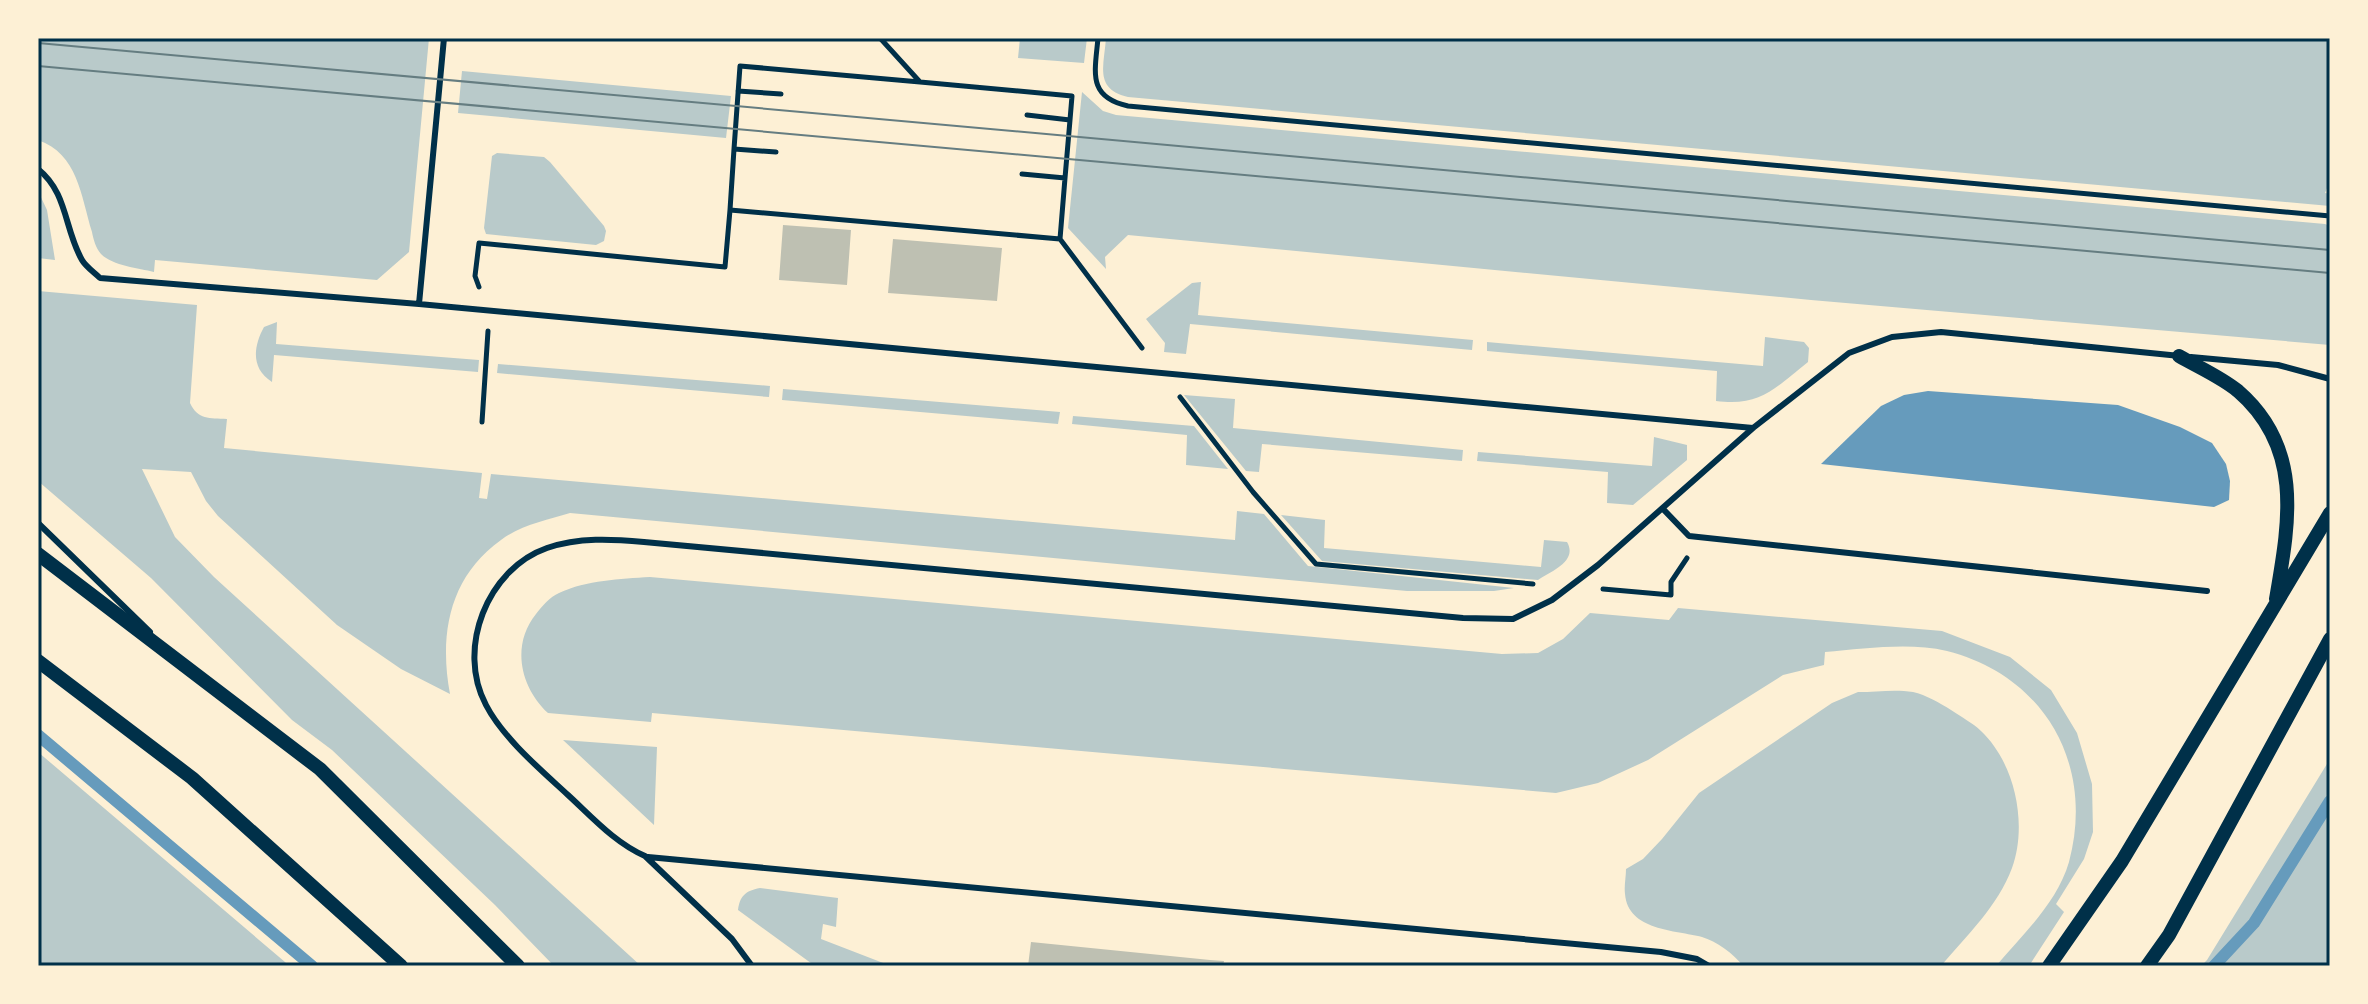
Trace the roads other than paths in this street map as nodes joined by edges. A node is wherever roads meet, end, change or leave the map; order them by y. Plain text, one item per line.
1 (444, 38) edge
2 (38, 169) edge
3 (419, 304) junction
4 (2179, 356) junction
5 (2330, 379) edge
6 (1753, 428) junction
7 (1663, 509) junction
8 (2330, 513) edge
9 (38, 523) edge
10 (38, 554) edge
11 (2207, 591) dead end
12 (2275, 607) junction
13 (2330, 639) edge
14 (38, 661) edge
15 (185, 665) junction
16 (645, 856) junction
17 (401, 966) edge
18 (518, 966) edge
19 (752, 966) edge
20 (1709, 966) edge
21 (2049, 966) edge
22 (2147, 966) edge

1 - 3 lane
2 - 3 lane
3 - 6 lane
4 - 5 lane
4 - 6 lane
4 - 12 street
6 - 7 lane
7 - 11 lane
7 - 16 lane
8 - 12 street
9 - 15 lane
10 - 15 street
12 - 21 street
13 - 22 street
14 - 17 street
15 - 18 street
16 - 19 lane
16 - 20 lane

